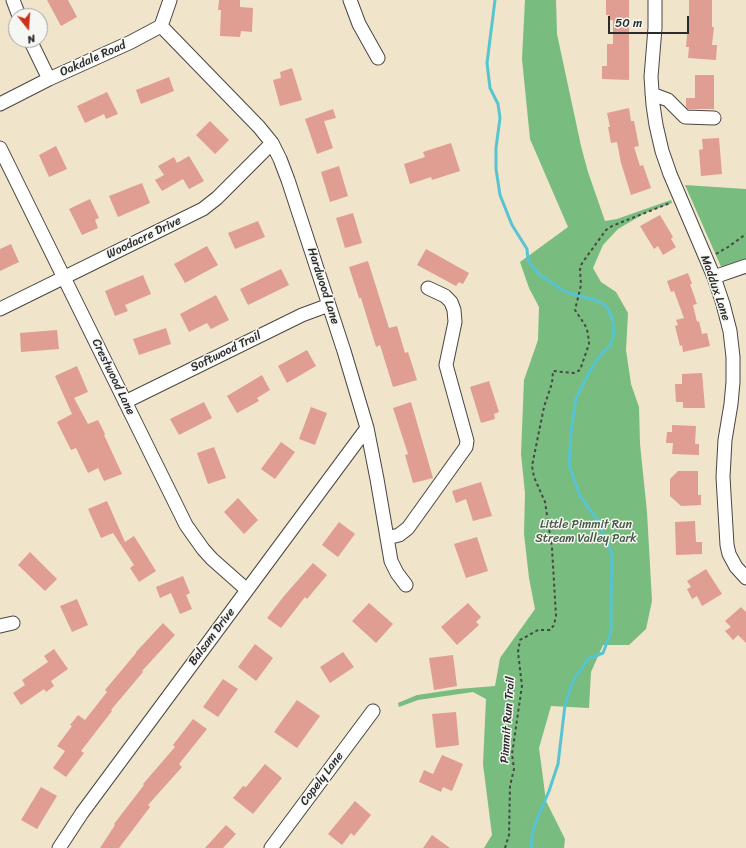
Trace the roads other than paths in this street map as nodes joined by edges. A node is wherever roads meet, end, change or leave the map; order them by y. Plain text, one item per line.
1 (170, 0) edge
2 (350, 0) edge
3 (655, 0) edge
4 (161, 26) junction
5 (34, 48) edge
6 (378, 58) dead end
7 (49, 79) junction
8 (652, 94) junction
9 (0, 104) edge
10 (714, 118) dead end
11 (272, 143) junction
12 (0, 148) edge
13 (746, 266) edge
14 (714, 277) junction
15 (63, 278) junction
16 (428, 288) dead end
17 (329, 305) junction
18 (0, 309) edge
19 (125, 402) junction
20 (367, 428) junction
21 (387, 538) junction
22 (746, 578) edge
23 (406, 585) dead end
24 (247, 590) junction
25 (13, 623) dead end
26 (0, 626) edge
27 (373, 711) dead end
28 (59, 848) edge
29 (271, 848) edge

1 - 4 street
2 - 6 street
3 - 8 street, Maddux Lane
4 - 7 street, Oakdale Road
4 - 11 street, Hardwood Lane
5 - 7 street
7 - 9 street, Oakdale Road
8 - 10 street
8 - 14 street, Maddux Lane
11 - 15 street, Woodacre Drive
11 - 17 street, Hardwood Lane
12 - 15 street, Crestwood Lane
13 - 14 street
14 - 22 street, Maddux Lane
15 - 18 street, Woodacre Drive
15 - 19 street, Crestwood Lane
16 - 21 street
17 - 19 street, Softwood Trail
17 - 20 street, Hardwood Lane
19 - 24 street, Crestwood Lane
20 - 21 street, Hardwood Lane
20 - 24 street, Balsam Drive
21 - 23 street, Hardwood Lane
24 - 28 street, Balsam Drive
25 - 26 street
27 - 29 street, Copely Lane

